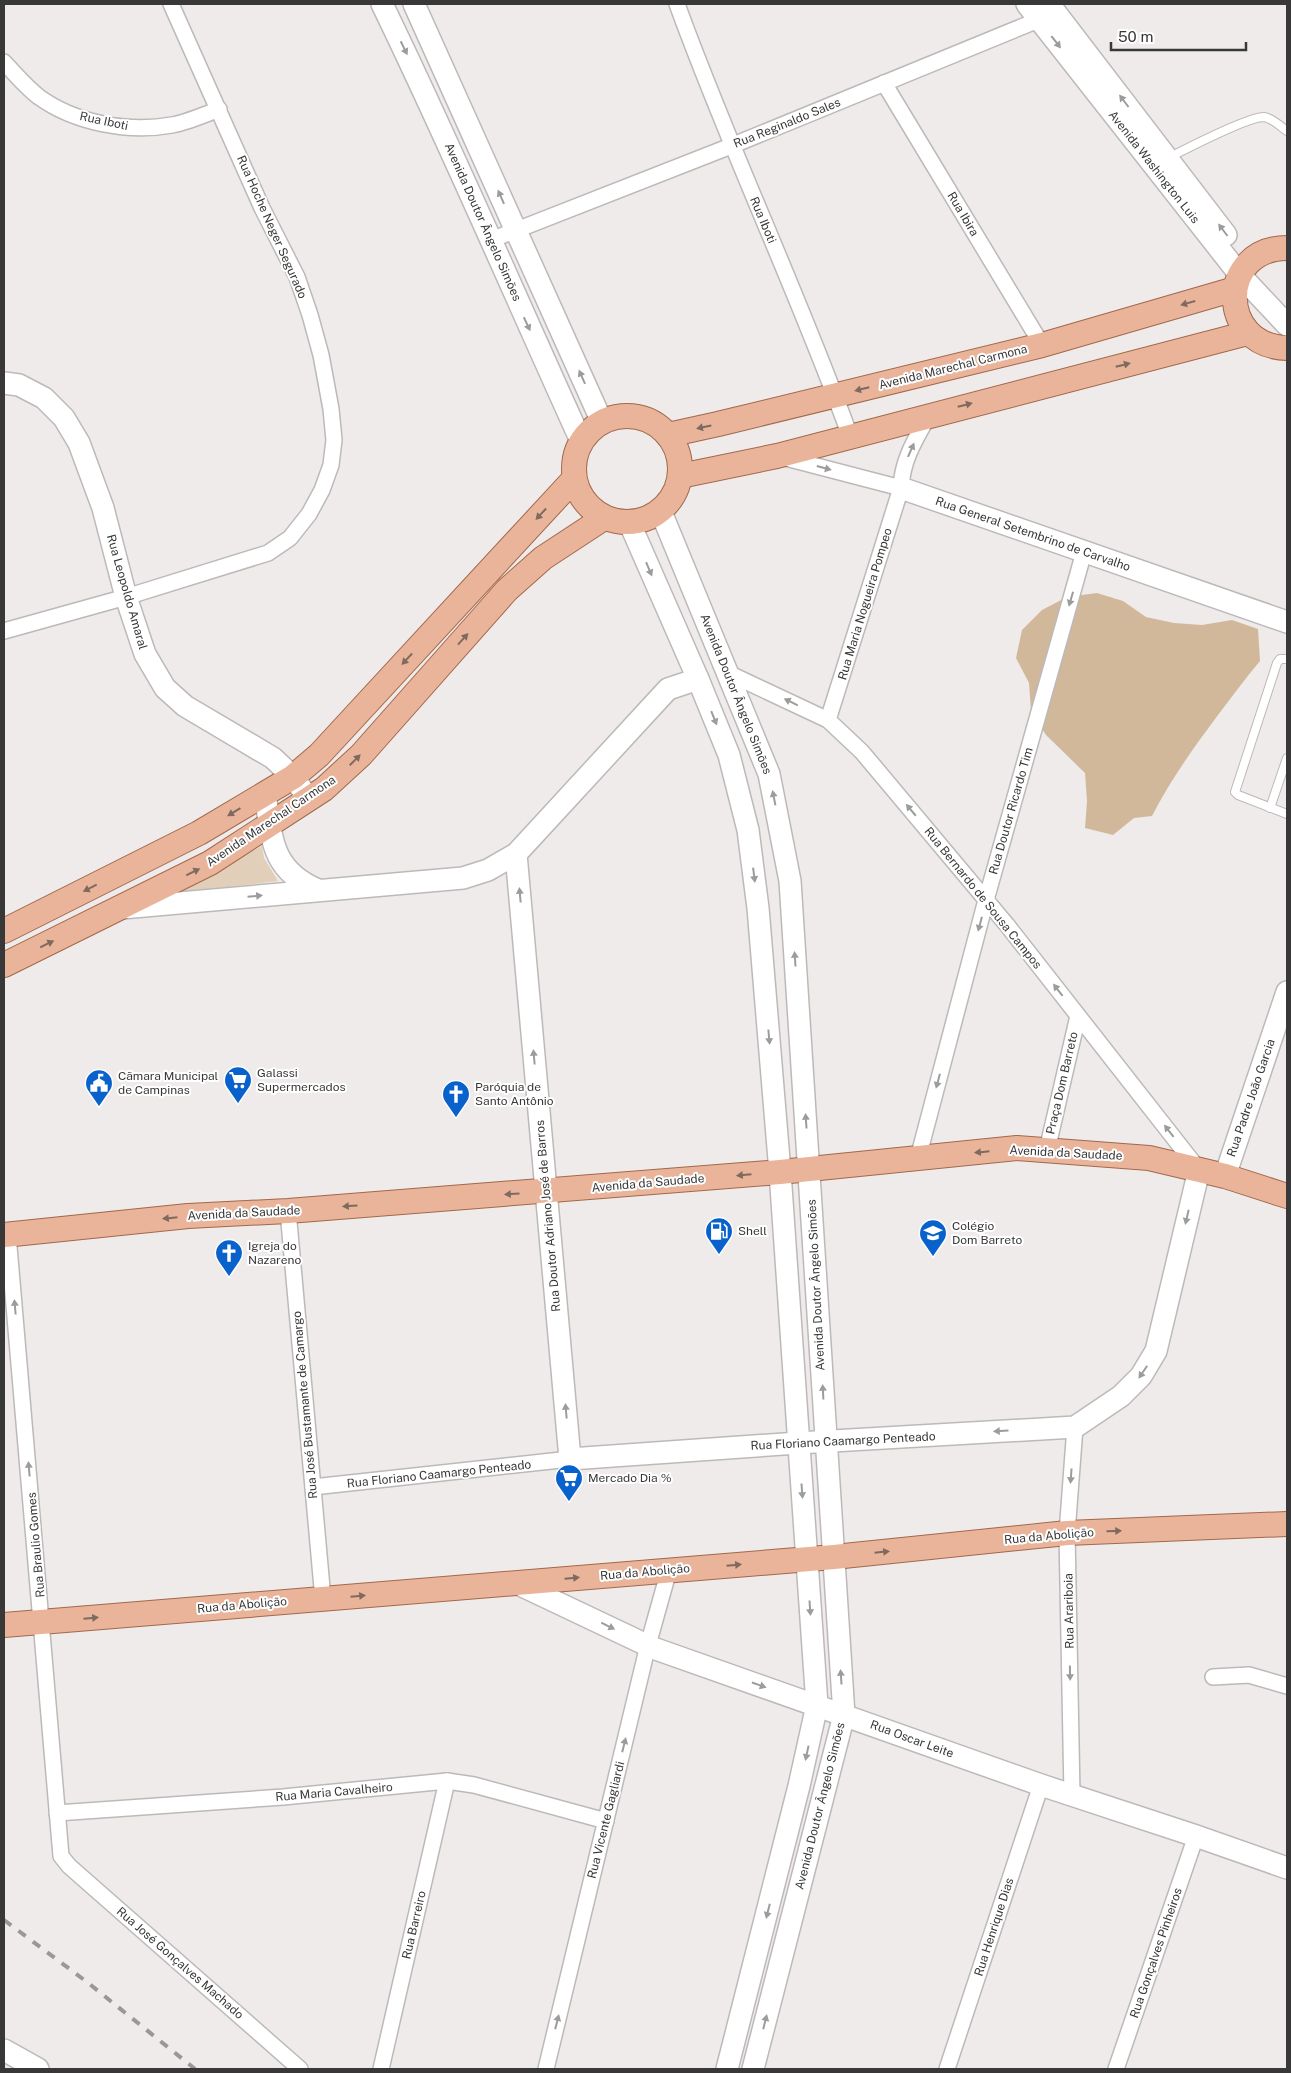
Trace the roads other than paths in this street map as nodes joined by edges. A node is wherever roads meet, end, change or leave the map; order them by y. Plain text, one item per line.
1 (171, 4) edge
2 (382, 4) edge
3 (414, 4) edge
4 (677, 4) edge
5 (1043, 10) edge
6 (4, 62) edge
7 (884, 83) junction
8 (220, 109) junction
9 (1287, 131) edge
10 (731, 146) junction
11 (1168, 158) junction
12 (516, 231) junction
13 (491, 240) junction
14 (1287, 248) edge
15 (1241, 276) junction
16 (1287, 308) edge
17 (1287, 325) edge
18 (1248, 333) junction
19 (1042, 345) junction
20 (1287, 348) edge
21 (4, 382) edge
22 (835, 396) junction
23 (929, 415) junction
24 (602, 422) junction
25 (668, 434) junction
26 (850, 436) junction
27 (582, 441) junction
28 (777, 456) junction
29 (680, 476) junction
30 (574, 479) junction
31 (901, 488) junction
32 (661, 512) junction
33 (604, 518) junction
34 (630, 524) junction
35 (1084, 552) junction
36 (126, 597) junction
37 (1287, 622) edge
38 (4, 631) edge
39 (1287, 659) edge
40 (728, 673) junction
41 (698, 679) junction
42 (828, 720) junction
43 (1287, 758) edge
44 (292, 777) junction
45 (265, 794) junction
46 (309, 799) junction
47 (1270, 808) junction
48 (1287, 814) edge
49 (270, 825) junction
50 (516, 854) junction
51 (318, 890) junction
52 (986, 900) junction
53 (120, 908) junction
54 (4, 931) edge
55 (4, 965) edge
56 (1287, 992) edge
57 (1078, 1016) junction
58 (1047, 1150) junction
59 (918, 1158) junction
60 (810, 1170) junction
61 (1199, 1170) junction
62 (780, 1172) junction
63 (1225, 1176) junction
64 (546, 1191) junction
65 (1287, 1196) edge
66 (288, 1211) junction
67 (6, 1235) edge
68 (1075, 1427) junction
69 (825, 1441) junction
70 (798, 1443) junction
71 (570, 1459) junction
72 (313, 1488) junction
73 (1287, 1524) edge
74 (1067, 1533) junction
75 (834, 1557) junction
76 (806, 1559) junction
77 (669, 1570) junction
78 (516, 1583) junction
79 (323, 1599) junction
80 (43, 1622) junction
81 (4, 1625) edge
82 (648, 1645) junction
83 (1213, 1677) dead end
84 (1287, 1686) edge
85 (817, 1705) junction
86 (844, 1715) junction
87 (447, 1781) junction
88 (1041, 1785) junction
89 (1072, 1795) junction
90 (57, 1813) junction
91 (606, 1821) junction
92 (1196, 1836) junction
93 (62, 1856) joint
94 (1287, 1868) edge
95 (4, 2050) edge
96 (38, 2069) edge
97 (300, 2069) edge
98 (381, 2069) edge
99 (546, 2069) edge
100 (727, 2069) edge
101 (753, 2069) edge
102 (947, 2069) edge
103 (1116, 2069) edge

1 - 8 street, Rua Hoche Neger Segurado
2 -> 13 main road, Avenida Doutor Ângelo Simões
12 -> 3 main road
4 - 10 street, Rua Iboti
5 - 7 street, Rua Reginaldo Sales
11 -> 5 main road, Avenida Washington Luis
5 -> 15 main road, Avenida Washington Luis
6 - 8 street, Rua Iboti
7 - 10 street, Rua Reginaldo Sales
7 - 19 street, Rua Ibira
8 - 36 street, Rua Hoche Neger Segurado
9 - 11 lane
10 - 12 street, Rua Reginaldo Sales
10 - 22 street, Rua Iboti
15 -> 11 main road, Avenida Washington Luis
12 - 13 street, Rua Reginaldo Sales
24 -> 12 main road
13 -> 27 main road, Avenida Doutor Ângelo Simões
14 - 15 main road, Avenida Marechal Carmona
15 - 16 main road, Avenida Washington Luis
15 - 17 main road, Avenida Washington Luis
15 - 18 main road
15 -> 19 main road, Avenida Marechal Carmona
18 - 20 main road
23 -> 18 main road
19 -> 22 main road, Avenida Marechal Carmona
21 - 36 main road, Rua Leopoldo Amaral
22 -> 25 main road, Avenida Marechal Carmona
22 - 26 street, Rua Iboti
23 - 26 main road
31 -> 23 street, Rua Maria Nogueira Pompeo
24 - 25 main road
24 - 27 main road
25 - 29 main road
26 - 28 main road
27 - 30 main road
28 - 29 main road
28 -> 31 street, Rua General Setembrino de Carvalho
29 - 32 main road
30 - 33 main road
30 -> 44 main road, Avenida Marechal Carmona
31 - 35 main road, Rua General Setembrino de Carvalho
31 - 42 street, Rua Maria Nogueira Pompeo
32 - 34 main road
32 - 40 main road, Avenida Doutor Ângelo Simões
33 - 34 main road
46 -> 33 main road, Avenida Marechal Carmona
34 -> 41 main road, Avenida Doutor Ângelo Simões
35 - 37 main road, Rua General Setembrino de Carvalho
35 -> 52 street, Rua Doutor Ricardo Tim
36 - 38 street, Rua Hoche Neger Segurado
36 - 44 main road, Rua Leopoldo Amaral
39 - 47 lane
42 -> 40 street, Rua Bernardo de Sousa Campos
60 -> 40 main road, Avenida Doutor Ângelo Simões
41 - 50 main road
41 -> 62 main road, Avenida Doutor Ângelo Simões
52 -> 42 street, Rua Bernardo de Sousa Campos
43 - 47 lane
44 - 45 main road, Avenida Marechal Carmona
44 - 46 main road, Rua Leopoldo Amaral
45 - 49 main road
45 -> 54 main road, Avenida Marechal Carmona
46 - 49 main road, Avenida Marechal Carmona
47 - 48 lane
49 - 51 main road
53 -> 49 main road, Avenida Marechal Carmona
50 - 51 main road
64 -> 50 main road, Rua Doutor Adriano José de Barros
53 -> 51 main road
57 -> 52 street, Rua Bernardo de Sousa Campos
52 -> 59 street, Rua Doutor Ricardo Tim
55 -> 53 main road, Avenida Marechal Carmona
56 - 63 main road, Rua Padre João Garcia
57 - 58 street, Praça Dom Barreto
61 -> 57 street, Rua Bernardo de Sousa Campos
58 -> 59 main road, Avenida da Saudade
58 - 61 main road, Avenida da Saudade
59 - 60 main road, Avenida da Saudade
60 - 62 main road, Avenida da Saudade
69 -> 60 main road, Avenida Doutor Ângelo Simões
61 - 63 main road, Avenida da Saudade
61 -> 68 main road
62 -> 64 main road, Avenida da Saudade
62 - 70 main road, Avenida Doutor Ângelo Simões
63 - 65 main road, Avenida da Saudade
64 -> 66 main road, Avenida da Saudade
71 -> 64 main road, Rua Doutor Adriano José de Barros
66 -> 67 main road, Avenida da Saudade
66 - 72 street, Rua José Bustamante de Camargo
80 -> 67 street, Rua Braulio Gomes
68 -> 69 main road, Rua Floriano Caamargo Penteado
68 -> 74 street, Rua Arariboia
69 - 70 main road, Rua Floriano Caamargo Penteado
69 - 75 main road, Avenida Doutor Ângelo Simões
70 - 71 main road, Rua Floriano Caamargo Penteado
70 -> 76 main road, Avenida Doutor Ângelo Simões
71 - 72 street, Rua Floriano Caamargo Penteado
72 - 79 street, Rua José Bustamante de Camargo
74 -> 73 main road, Rua da Abolição
75 -> 74 main road, Rua da Abolição
74 -> 89 street, Rua Arariboia
75 - 76 main road, Rua da Abolição
86 -> 75 main road, Avenida Doutor Ângelo Simões
77 -> 76 main road, Rua da Abolição
76 -> 85 main road, Avenida Doutor Ângelo Simões
78 -> 77 main road, Rua da Abolição
77 - 82 street, Rua Vicente Gagliardi
79 -> 78 main road, Rua da Abolição
78 -> 82 main road, Rua Oscar Leite
80 -> 79 main road, Rua da Abolição
80 - 81 main road, Rua da Abolição
80 - 90 street, Rua Braulio Gomes
82 -> 85 main road, Rua Oscar Leite
91 -> 82 street, Rua Vicente Gagliardi
83 - 84 street
85 - 86 main road, Rua Oscar Leite
85 -> 100 main road, Avenida Doutor Ângelo Simões
86 - 88 main road, Rua Oscar Leite
101 -> 86 main road, Avenida Doutor Ângelo Simões
87 - 90 street, Rua Maria Cavalheiro
87 - 91 street, Rua Maria Cavalheiro
87 - 98 street, Rua Barreiro
88 - 89 main road, Rua Oscar Leite
88 - 102 street, Rua Henrique Dias
89 - 92 main road, Rua Oscar Leite
90 - 93 street, Rua Braulio Gomes
99 -> 91 street, Rua Vicente Gagliardi
92 - 94 main road, Rua Oscar Leite
92 - 103 street, Rua Gonçalves Pinheiros
93 - 97 street, Rua José Gonçalves Machado
95 - 96 main road

